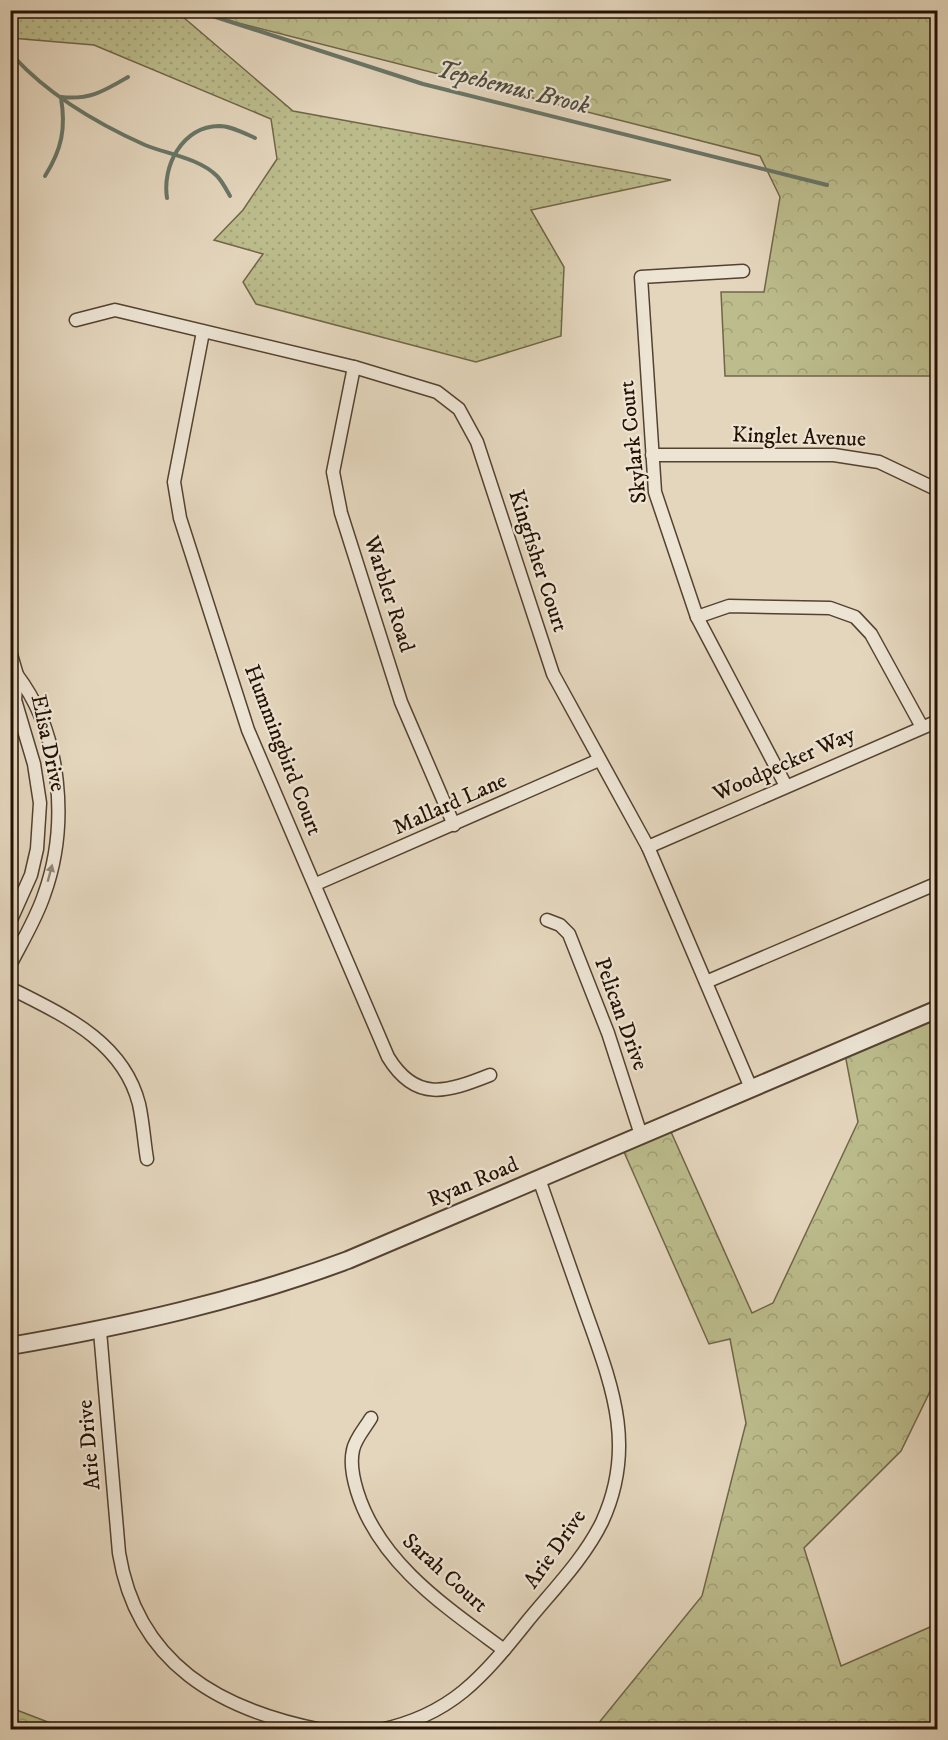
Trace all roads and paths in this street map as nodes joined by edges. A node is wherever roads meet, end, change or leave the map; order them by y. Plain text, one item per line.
1 (743, 271) dead end
2 (76, 320) dead end
3 (203, 332) junction
4 (354, 367) junction
5 (652, 455) junction
6 (938, 490) edge
7 (697, 617) junction
8 (10, 651) edge
9 (14, 676) edge
10 (938, 720) edge
11 (922, 727) junction
12 (599, 760) junction
13 (786, 786) junction
14 (58, 801) junction
15 (40, 803) junction
16 (454, 825) junction
17 (648, 847) junction
18 (938, 883) edge
19 (316, 884) junction
20 (26, 888) junction
21 (44, 895) junction
22 (547, 920) dead end
23 (10, 922) edge
24 (10, 965) edge
25 (706, 982) junction
26 (10, 988) edge
27 (938, 1009) edge
28 (490, 1075) dead end
29 (751, 1088) junction
30 (641, 1135) junction
31 (147, 1159) dead end
32 (539, 1179) junction
33 (100, 1331) junction
34 (10, 1346) edge
35 (371, 1418) dead end
36 (504, 1650) junction
37 (322, 1730) edge
38 (380, 1730) edge

1 - 5 street, Skylark Court
2 - 3 street, Kingfisher Court
3 - 4 street, Kingfisher Court
3 - 19 street, Hummingbird Court
4 - 12 street, Kingfisher Court
4 - 16 street, Warbler Road
5 - 6 street, Kinglet Avenue
5 - 7 street, Skylark Court
7 - 11 street
7 - 13 street, Skylark Court
8 - 9 street, Elisa Drive
9 - 14 street, Elisa Drive
9 - 15 street, Elisa Drive
10 - 11 street, Woodpecker Way
11 - 13 street, Woodpecker Way
12 - 16 street, Mallard Lane
12 - 17 street, Kingfisher Court
13 - 17 street, Woodpecker Way
14 - 15 street
21 -> 14 street, Elisa Drive
15 - 20 street, Elisa Drive
16 - 19 street, Mallard Lane
17 - 25 street, Kingfisher Court
18 - 25 street
19 - 28 street, Hummingbird Court
20 - 21 street
20 - 23 street, Elisa Drive
21 - 24 street, Elisa Drive
22 - 30 street, Pelican Drive
25 - 29 street, Kingfisher Court
26 - 31 street
27 - 29 street, Ryan Road
29 - 30 street, Ryan Road
30 - 32 street, Ryan Road
32 - 33 street, Ryan Road
32 - 36 street, Arie Drive
33 - 34 street, Ryan Road
33 - 37 street, Arie Drive
35 - 36 street, Sarah Court
36 - 38 street, Arie Drive

